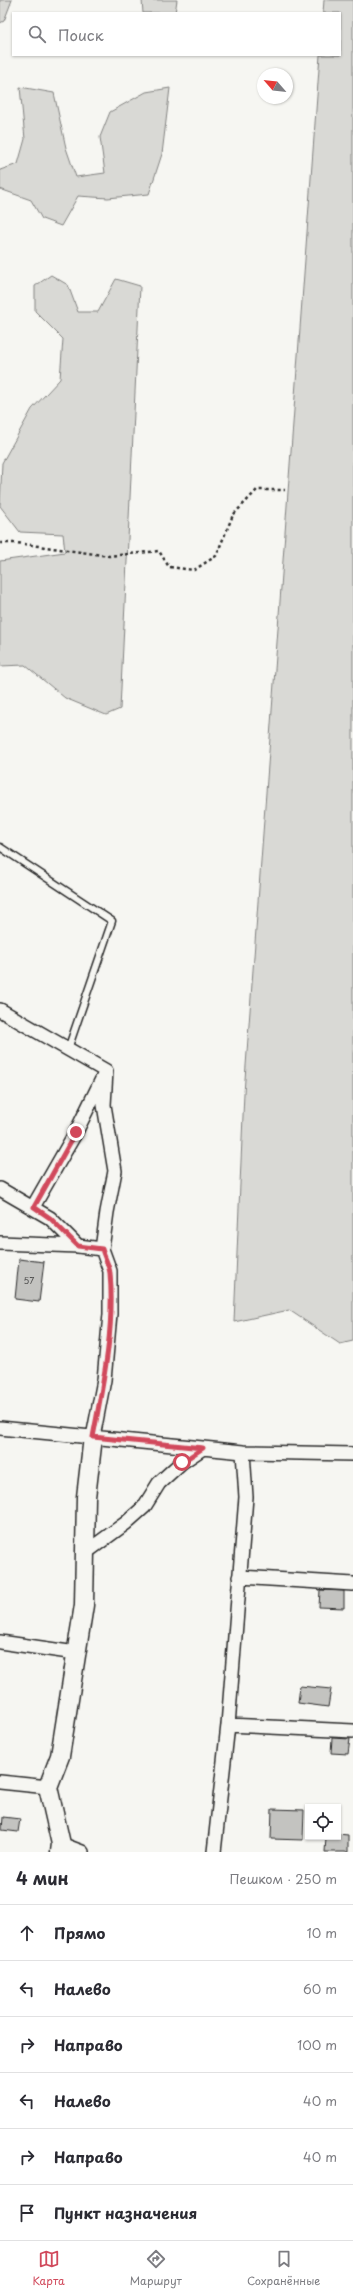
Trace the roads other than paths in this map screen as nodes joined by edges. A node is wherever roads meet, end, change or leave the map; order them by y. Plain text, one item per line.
1 (0, 847) edge
2 (0, 1010) edge
3 (68, 1049) junction
4 (106, 1071) junction
5 (0, 1188) edge
6 (34, 1207) junction
7 (0, 1243) edge
8 (78, 1246) junction
9 (102, 1249) junction
10 (0, 1428) edge
11 (93, 1437) junction
12 (203, 1448) junction
13 (243, 1452) junction
14 (353, 1454) edge
15 (85, 1553) junction
16 (239, 1577) junction
17 (353, 1584) edge
18 (0, 1642) edge
19 (76, 1653) junction
20 (228, 1725) junction
21 (353, 1731) edge
22 (0, 1782) edge
23 (48, 1787) junction
24 (61, 1848) edge
25 (82, 1852) edge
26 (214, 1852) edge

1 - 3 lane
2 - 3 street
3 - 4 street
4 - 6 street
4 - 9 street
5 - 6 street
6 - 8 street
7 - 8 street
8 - 9 street
9 - 11 street
10 - 11 street
11 - 12 street
11 - 15 street
12 - 13 street
12 - 15 street
13 - 14 street
13 - 16 street
15 - 19 street
16 - 17 street
16 - 20 street
18 - 19 street
19 - 23 street
20 - 21 street
20 - 26 street
22 - 23 street
23 - 24 street
24 - 25 street

